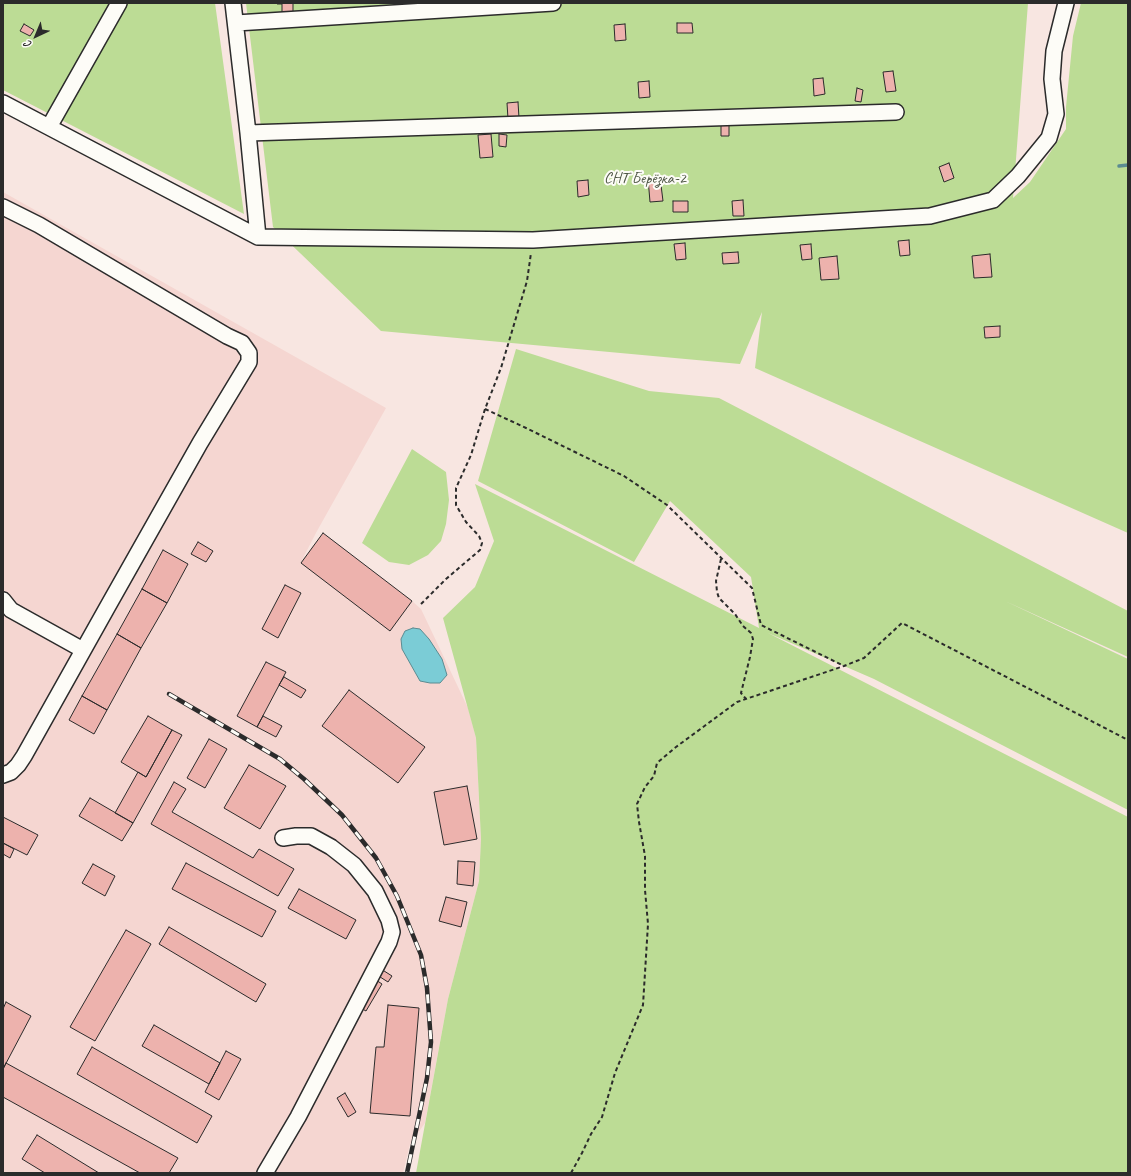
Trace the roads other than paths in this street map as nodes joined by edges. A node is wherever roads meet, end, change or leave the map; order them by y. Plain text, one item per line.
1 (119, 3) edge
2 (233, 3) edge
3 (553, 3) edge
4 (1066, 3) edge
5 (236, 23) junction
6 (3, 103) edge
7 (896, 112) dead end
8 (49, 127) junction
9 (248, 133) junction
10 (3, 207) edge
11 (258, 237) junction
12 (3, 600) edge
13 (83, 650) junction
14 (3, 775) edge
15 (283, 838) dead end
16 (269, 1167) edge

1 - 8 lane
2 - 5 lane
3 - 5 lane
4 - 11 lane
5 - 9 lane
6 - 8 lane
7 - 9 lane
8 - 11 lane
9 - 11 lane
10 - 13 lane
12 - 13 lane
13 - 14 lane
15 - 16 lane

